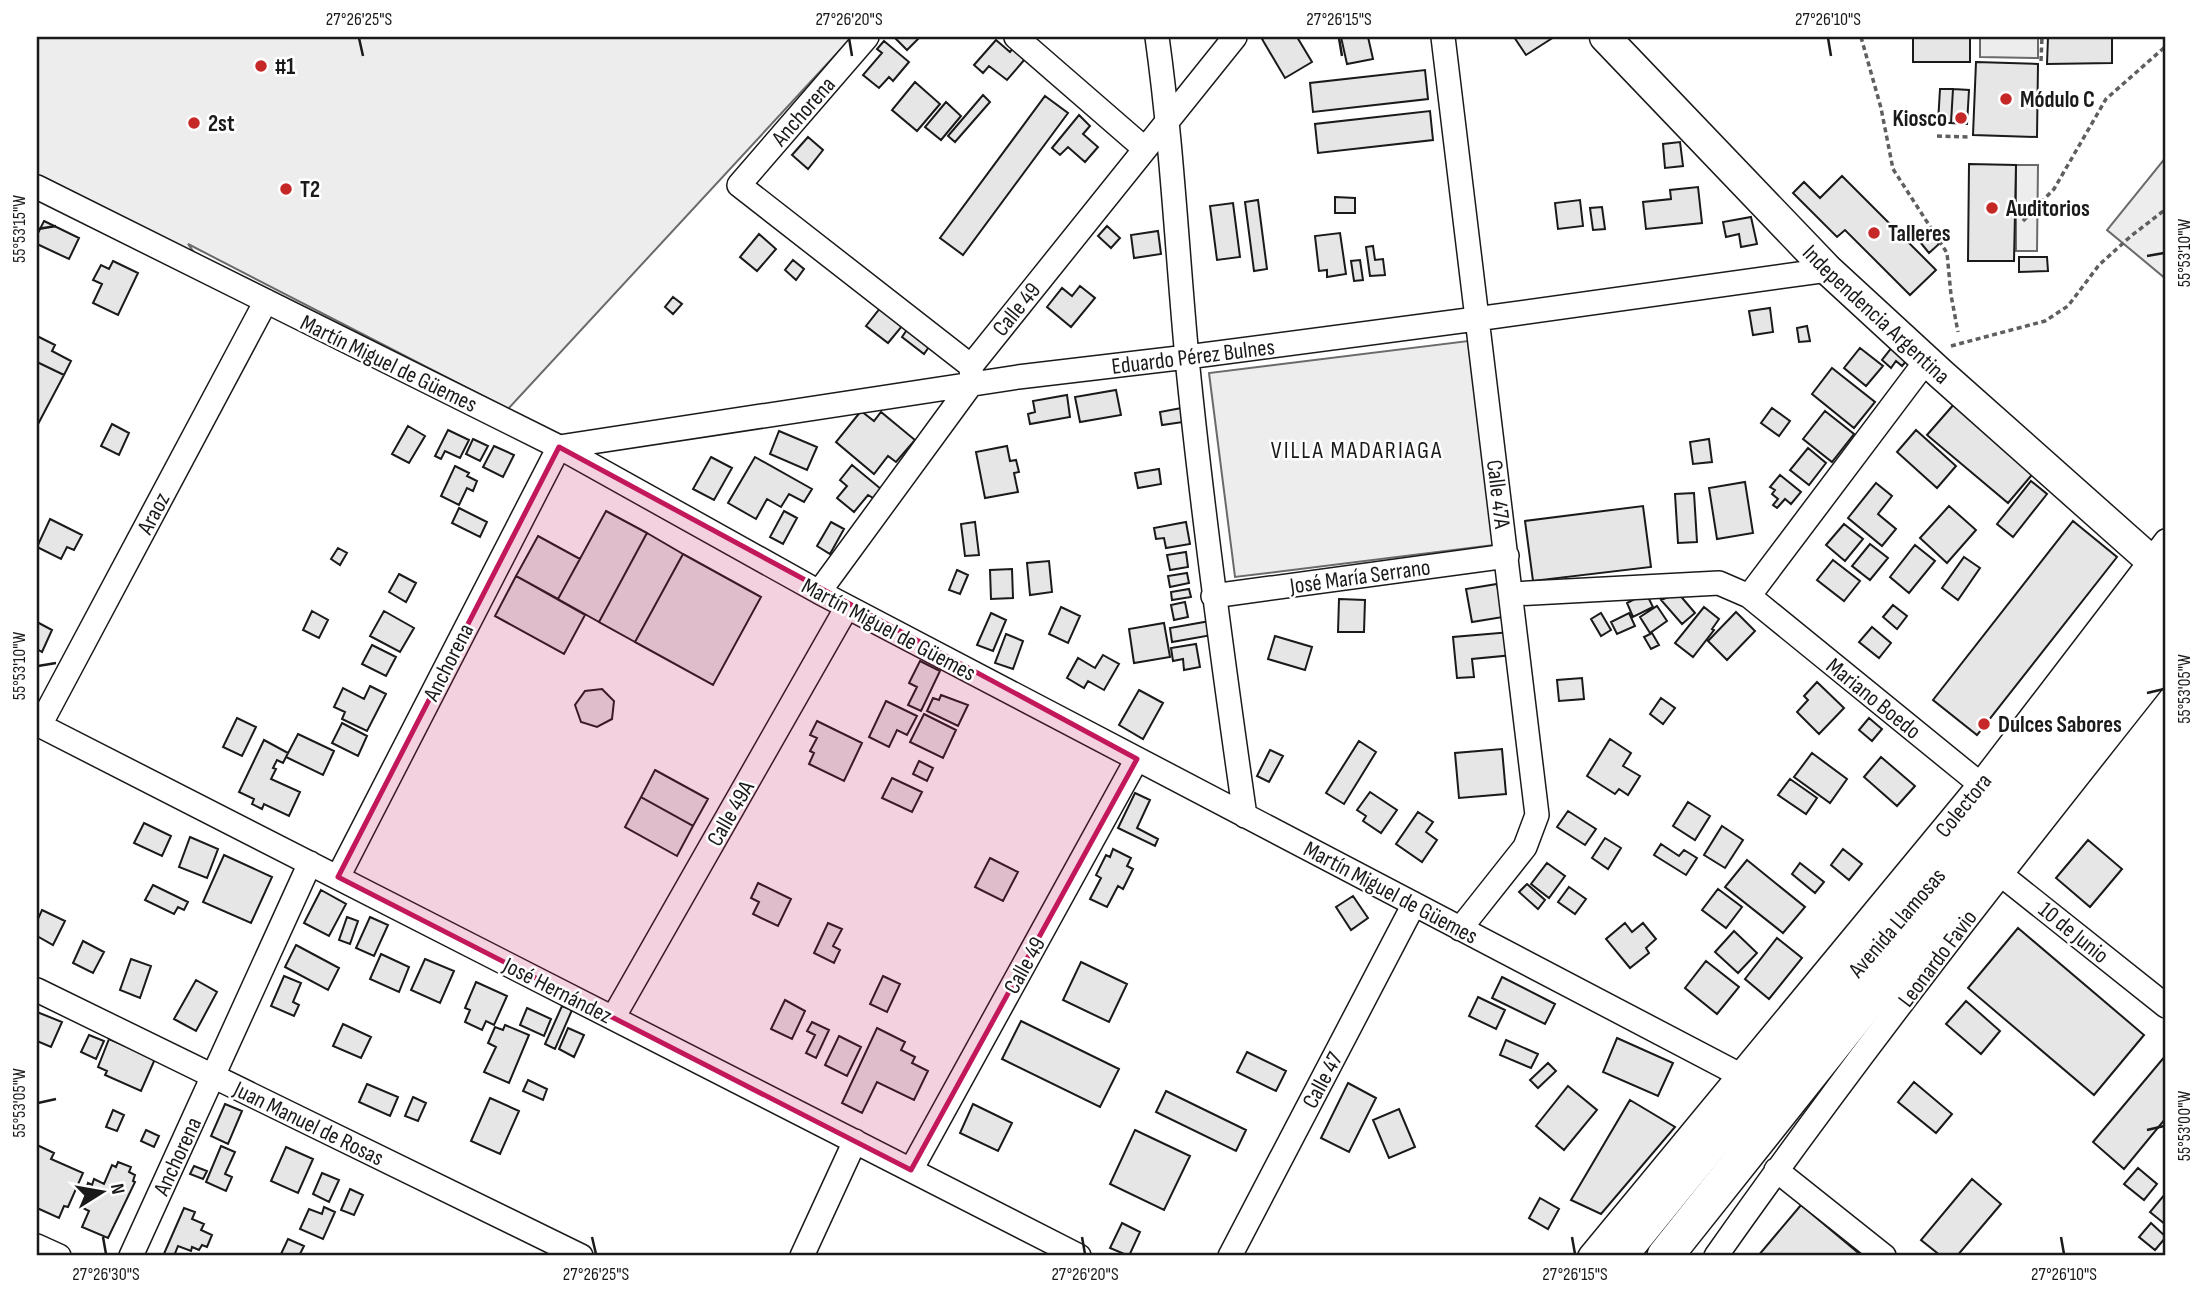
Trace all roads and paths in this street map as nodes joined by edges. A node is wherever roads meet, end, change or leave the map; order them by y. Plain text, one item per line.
1 (867, 37) edge
2 (1016, 37) edge
3 (1157, 37) edge
4 (1235, 37) edge
5 (1443, 37) edge
6 (1605, 37) edge
7 (1861, 37) edge
8 (2042, 37) edge
9 (2166, 46) edge
10 (2041, 61) dead end
11 (1168, 120) junction
12 (1937, 135) dead end
13 (1969, 137) dead end
14 (1145, 149) junction
15 (37, 187) edge
16 (2166, 209) edge
17 (2023, 221) dead end
18 (1828, 270) junction
19 (266, 302) junction
20 (1476, 319) junction
21 (1958, 332) dead end
22 (1951, 346) dead end
23 (1187, 357) junction
24 (1926, 361) junction
25 (972, 375) junction
26 (559, 447) junction
27 (1507, 556) junction
28 (2162, 565) edge
29 (819, 593) junction
30 (1512, 594) junction
31 (1213, 596) junction
32 (1749, 596) junction
33 (847, 607) junction
34 (2166, 626) edge
35 (2166, 665) edge
36 (38, 725) edge
37 (1137, 759) junction
38 (1990, 790) junction
39 (1245, 816) junction
40 (310, 863) junction
41 (1991, 866) junction
42 (338, 877) junction
43 (1414, 904) junction
44 (1460, 929) junction
45 (37, 990) edge
46 (2166, 1006) edge
47 (614, 1018) junction
48 (1740, 1075) junction
49 (214, 1076) junction
50 (855, 1141) junction
51 (911, 1170) junction
52 (1776, 1170) junction
53 (37, 1246) edge
54 (59, 1256) edge
55 (131, 1256) edge
56 (581, 1256) edge
57 (802, 1256) edge
58 (1079, 1256) edge
59 (1230, 1256) edge
60 (1590, 1256) edge
61 (1619, 1256) edge
62 (1665, 1256) edge
63 (1716, 1256) edge
64 (1884, 1256) edge

1 - 25 street, Anchorena
2 - 14 street
3 - 11 street
4 - 11 street, Calle 49
5 - 20 street, Calle 47A
6 - 18 main road, Independencia Argentina
7 - 21 path
8 - 10 path
9 - 17 path
11 - 14 street, Calle 49
11 - 23 street
12 - 13 path
14 - 25 street, Calle 49
15 - 19 street, Martín Miguel de Güemes
16 - 22 path
18 - 20 street, Eduardo Pérez Bulnes
18 - 24 main road, Independencia Argentina
19 - 26 street, Martín Miguel de Güemes
19 - 36 street, Araoz
20 - 23 street, Eduardo Pérez Bulnes
20 - 27 street, Calle 47A
23 - 25 street, Eduardo Pérez Bulnes
23 - 31 street
24 - 28 main road, Independencia Argentina
24 - 32 street
25 - 26 street, Eduardo Pérez Bulnes
25 - 29 street, Calle 49
26 - 29 street, Martín Miguel de Güemes
26 - 42 street, Anchorena
27 - 30 street, Calle 47A
27 - 31 street, José María Serrano
28 - 38 highway, Avenida Llamosas
29 - 33 street, Martín Miguel de Güemes
30 - 32 street
30 - 44 street, Calle 47A
31 - 39 street
32 - 38 street, Mariano Boedo
33 - 37 street, Martín Miguel de Güemes
33 - 47 street, Calle 49A
34 - 41 highway, Avenida Llamosas
35 - 41 street, Leonardo Favio
36 - 40 street, José Hernández
37 - 39 street, Martín Miguel de Güemes
37 - 51 street, Calle 49
38 - 48 street, Colectora
38 - 61 highway, Avenida Llamosas
39 - 43 street, Martín Miguel de Güemes
40 - 42 street, José Hernández
40 - 49 street, Anchorena
41 - 46 street, 10 de Junio
41 - 52 street, Leonardo Favio
41 - 62 highway, Avenida Llamosas
42 - 47 street, José Hernández
43 - 44 street, Martín Miguel de Güemes
43 - 59 street, Calle 47
44 - 48 street, Martín Miguel de Güemes
45 - 49 street, Juan Manuel de Rosas
47 - 50 street, José Hernández
48 - 60 street, Colectora
49 - 55 street, Anchorena
49 - 56 street, Juan Manuel de Rosas
50 - 51 street, José Hernández
50 - 57 street
51 - 58 street, José Hernández
52 - 63 street, Leonardo Favio
52 - 64 street
53 - 54 street

